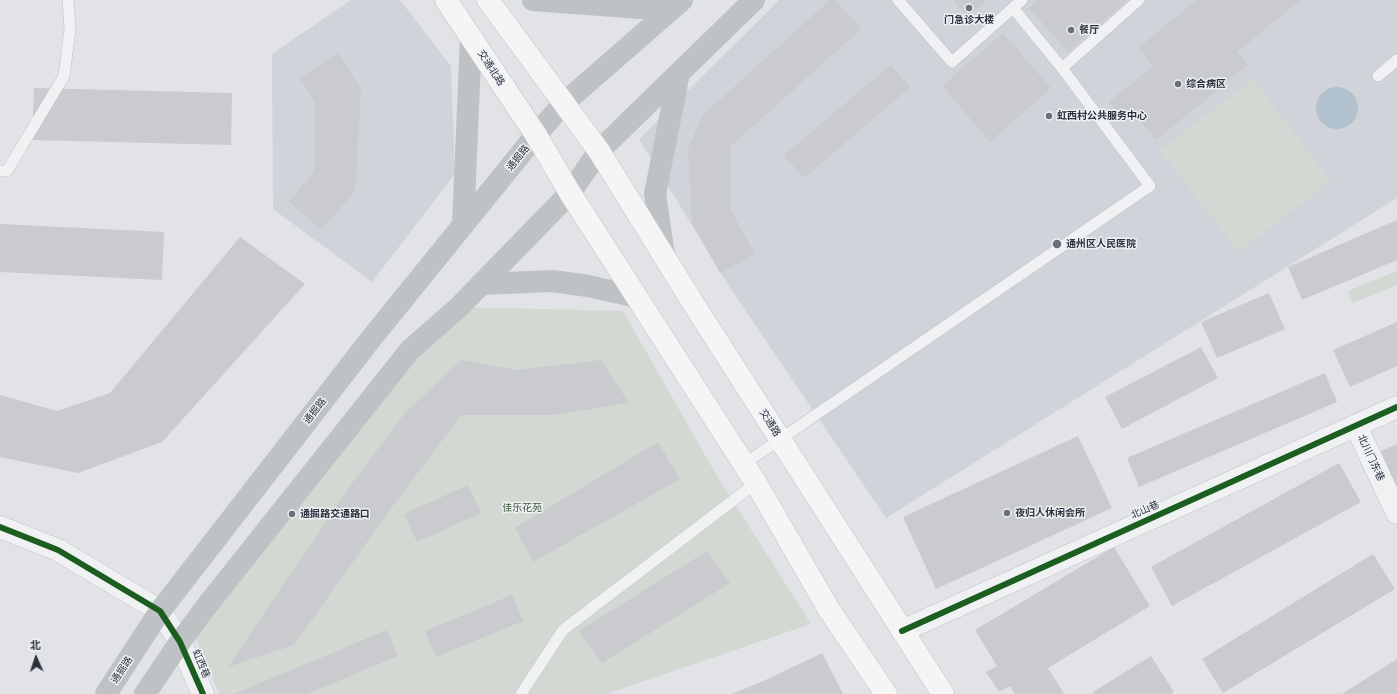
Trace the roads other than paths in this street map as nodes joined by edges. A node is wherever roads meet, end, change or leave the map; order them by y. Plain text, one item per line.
1 (68, 0) edge
2 (446, 0) edge
3 (488, 0) edge
4 (533, 0) edge
5 (754, 0) edge
6 (898, 0) edge
7 (1022, 0) edge
8 (1139, 0) edge
9 (680, 2) edge
10 (1013, 8) junction
11 (471, 37) junction
12 (1397, 60) edge
13 (1062, 68) junction
14 (679, 73) junction
15 (1378, 76) dead end
16 (563, 104) junction
17 (536, 136) junction
18 (599, 151) junction
19 (0, 171) edge
20 (570, 193) junction
21 (463, 226) junction
22 (664, 255) junction
23 (481, 284) junction
24 (637, 297) junction
25 (1397, 407) edge
26 (1356, 426) junction
27 (744, 464) junction
28 (756, 483) junction
29 (1397, 513) edge
30 (0, 527) edge
31 (160, 611) junction
32 (902, 631) junction
33 (180, 642) junction
34 (106, 694) edge
35 (145, 694) edge
36 (202, 694) edge
37 (521, 694) edge
38 (886, 694) edge
39 (943, 694) edge

1 - 19 lane
2 - 11 main road, 交通北路
3 - 16 main road
4 - 9 main road
5 - 14 main road
6 - 10 lane
7 - 10 lane
8 - 13 lane
9 - 16 main road
10 - 13 lane
11 - 17 main road, 交通北路
11 - 21 main road
12 - 15 lane
13 - 27 lane
14 - 18 main road
14 - 22 main road
16 - 17 main road, 通掘路
16 - 18 main road, 交通路
17 - 20 main road, 交通北路
17 - 21 main road, 通掘路
18 - 20 main road
18 - 22 main road, 交通路
20 - 23 main road
20 - 24 main road
21 - 31 main road, 通掘路
22 - 32 main road, 交通路
23 - 24 main road
23 - 33 main road
24 - 27 main road
25 - 26 street, 北山巷
26 - 29 street, 北川门东巷
26 - 32 street, 北山巷
27 - 28 main road
28 - 37 lane
28 - 38 main road
30 - 31 street
31 - 33 street, 虹西巷
31 - 34 main road, 通掘路
32 - 39 main road, 交通路
33 - 35 main road
33 - 36 street, 虹西巷

